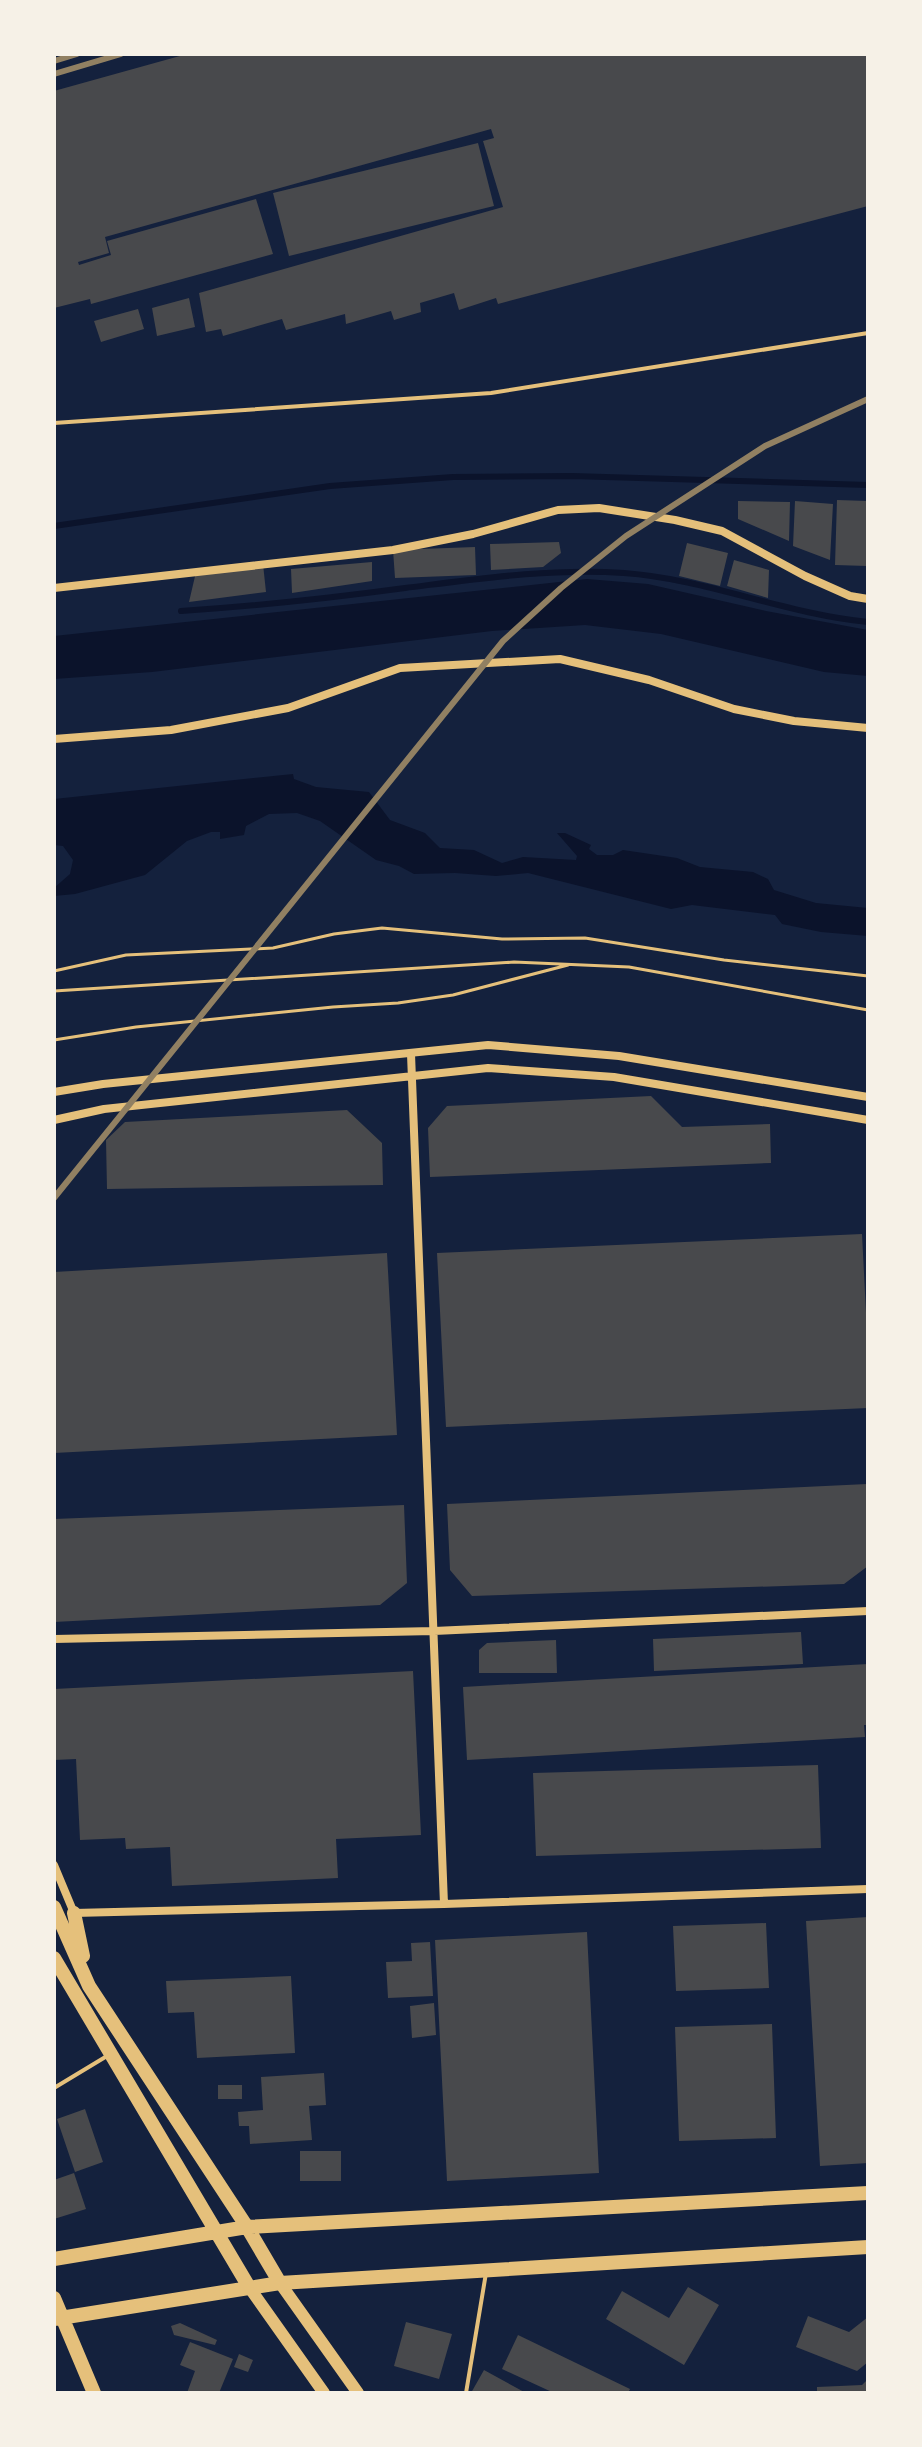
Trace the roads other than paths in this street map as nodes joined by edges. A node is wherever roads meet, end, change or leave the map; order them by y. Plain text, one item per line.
1 (868, 333) edge
2 (54, 423) edge
3 (54, 588) edge
4 (868, 599) edge
5 (868, 728) edge
6 (54, 739) edge
7 (411, 1054) junction
8 (412, 1075) junction
9 (54, 1092) edge
10 (868, 1097) edge
11 (54, 1120) edge
12 (868, 1120) edge
13 (868, 1611) edge
14 (434, 1631) junction
15 (54, 1639) edge
16 (54, 1865) edge
17 (868, 1889) edge
18 (444, 1904) junction
19 (54, 1907) edge
20 (74, 1913) junction
21 (54, 1958) edge
22 (89, 1986) junction
23 (110, 2053) junction
24 (54, 2088) edge
25 (868, 2193) edge
26 (247, 2227) junction
27 (215, 2231) junction
28 (868, 2247) edge
29 (54, 2259) edge
30 (486, 2270) junction
31 (280, 2283) junction
32 (249, 2287) junction
33 (54, 2298) edge
34 (58, 2318) edge
35 (94, 2393) edge
36 (324, 2393) edge
37 (358, 2393) edge
38 (466, 2393) edge

1 - 2 lane
3 - 4 street
5 - 6 street
7 - 8 street
7 - 9 street
7 - 10 street
8 - 11 street
8 - 12 street
8 - 14 street
13 - 14 street
14 - 15 street
14 - 18 street
16 - 20 street
17 - 18 street
18 - 20 street
19 - 22 main road
20 - 22 main road
21 - 23 main road
22 - 26 main road
23 - 24 lane
23 - 27 main road
25 - 26 main road
26 - 27 main road
26 - 31 main road
27 - 29 main road
27 - 32 main road
28 - 30 main road
30 - 31 main road
30 - 38 lane
31 - 32 main road
31 - 37 main road
32 - 34 main road
32 - 36 main road
33 - 34 main road
34 - 35 main road

